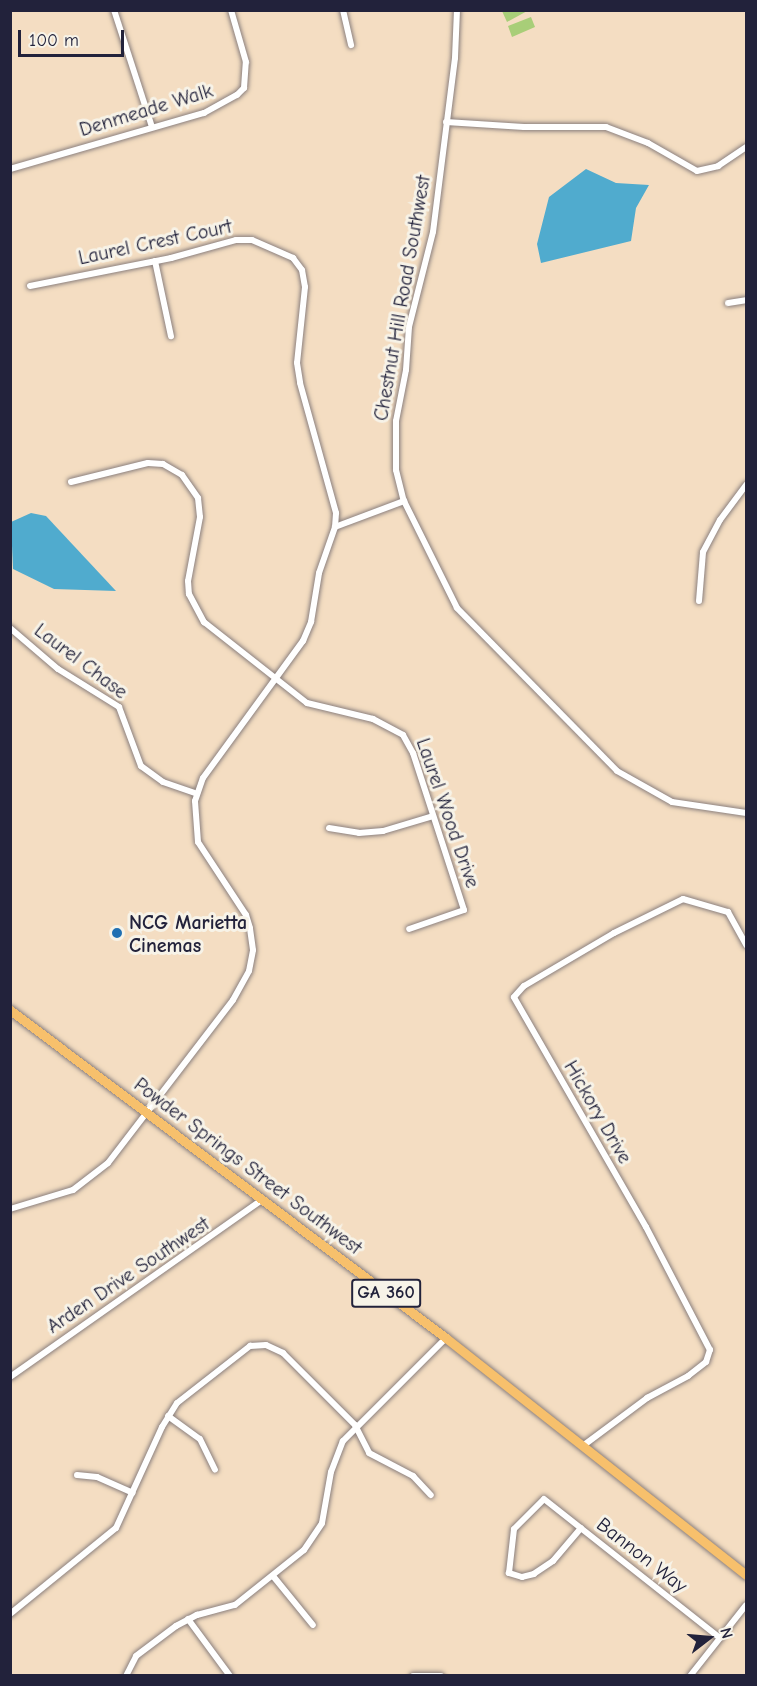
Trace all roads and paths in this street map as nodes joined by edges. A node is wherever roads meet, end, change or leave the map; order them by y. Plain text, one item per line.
1 (114, 10) edge
2 (231, 10) edge
3 (343, 10) edge
4 (457, 10) edge
5 (351, 45) dead end
6 (446, 122) junction
7 (152, 127) junction
8 (747, 147) edge
9 (10, 169) edge
10 (155, 261) junction
11 (30, 286) dead end
12 (747, 300) edge
13 (728, 303) dead end
14 (171, 336) dead end
15 (71, 482) dead end
16 (747, 485) edge
17 (404, 501) junction
18 (335, 527) junction
19 (699, 601) dead end
20 (10, 628) edge
21 (277, 681) junction
22 (197, 794) junction
23 (747, 813) edge
24 (433, 816) junction
25 (329, 828) dead end
26 (409, 929) dead end
27 (747, 945) edge
28 (10, 1010) edge
29 (147, 1113) junction
30 (263, 1199) junction
31 (10, 1209) edge
32 (446, 1338) junction
33 (10, 1377) edge
34 (168, 1416) junction
35 (355, 1425) junction
36 (584, 1445) junction
37 (215, 1470) dead end
38 (77, 1475) dead end
39 (133, 1493) junction
40 (431, 1495) dead end
41 (581, 1528) junction
42 (747, 1575) edge
43 (273, 1576) junction
44 (747, 1605) edge
45 (10, 1614) edge
46 (188, 1619) junction
47 (313, 1625) dead end
48 (720, 1638) junction
49 (126, 1676) edge
50 (230, 1676) edge
51 (413, 1676) edge
52 (441, 1676) edge
53 (690, 1676) edge

1 - 7 street
2 - 7 street, Denmeade Walk
3 - 5 street
4 - 6 street, Chestnut Hill Road Southwest
6 - 8 street
6 - 17 street, Chestnut Hill Road Southwest
7 - 9 street, Denmeade Walk
10 - 11 street, Laurel Crest Court
10 - 14 street
10 - 18 street, Laurel Crest Court
12 - 13 street
15 - 21 street, Laurel Wood Drive
16 - 19 street
17 - 18 street
17 - 23 street, Chestnut Hill Road Southwest
18 - 21 street
20 - 22 street, Laurel Chase
21 - 22 street
21 - 24 street, Laurel Wood Drive
22 - 29 street
24 - 25 street
24 - 26 street, Laurel Wood Drive
27 - 36 street, Hickory Drive
28 - 29 main road, Powder Springs Street Southwest / GA 360
29 - 30 main road, Powder Springs Street Southwest / GA 360
29 - 31 street
30 - 32 main road, Powder Springs Street Southwest / GA 360
30 - 33 street, Arden Drive Southwest
32 - 35 street
32 - 36 main road, Powder Springs Street Southwest / GA 360
34 - 35 street
34 - 37 street
34 - 39 street
35 - 40 street
35 - 43 street
36 - 42 main road, Powder Springs Street Southwest / GA 360
38 - 39 street
39 - 45 street
41 - 41 street, Bannon Way
41 - 48 street, Bannon Way
43 - 46 street
43 - 47 street
44 - 48 street
46 - 49 street
46 - 50 street
48 - 53 street
51 - 52 street

